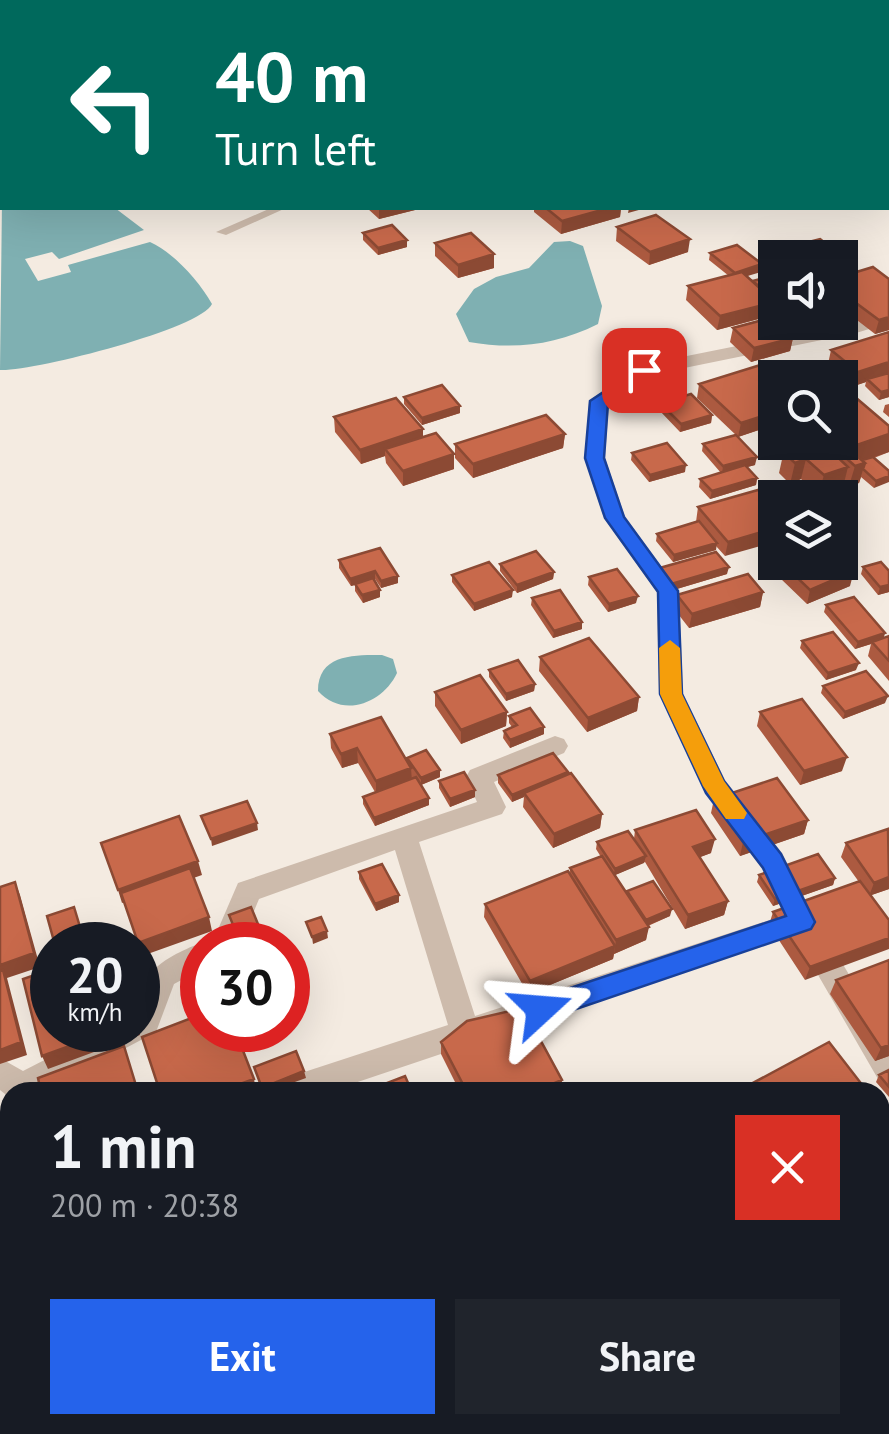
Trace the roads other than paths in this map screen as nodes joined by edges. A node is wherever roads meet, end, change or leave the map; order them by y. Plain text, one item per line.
1 (275, 210) edge
2 (222, 232) dead end
3 (889, 317) edge
4 (556, 746) dead end
5 (404, 836) junction
6 (235, 922) edge
7 (802, 922) junction
8 (180, 967) edge
9 (160, 986) edge
10 (466, 1034) junction
11 (91, 1052) edge
12 (889, 1068) edge
13 (33, 1082) edge
14 (317, 1082) edge

1 - 2 lane
3 - 7 street
4 - 5 street
5 - 6 street
5 - 10 street
7 - 10 street
7 - 12 street
8 - 9 street
10 - 14 street
11 - 13 street

